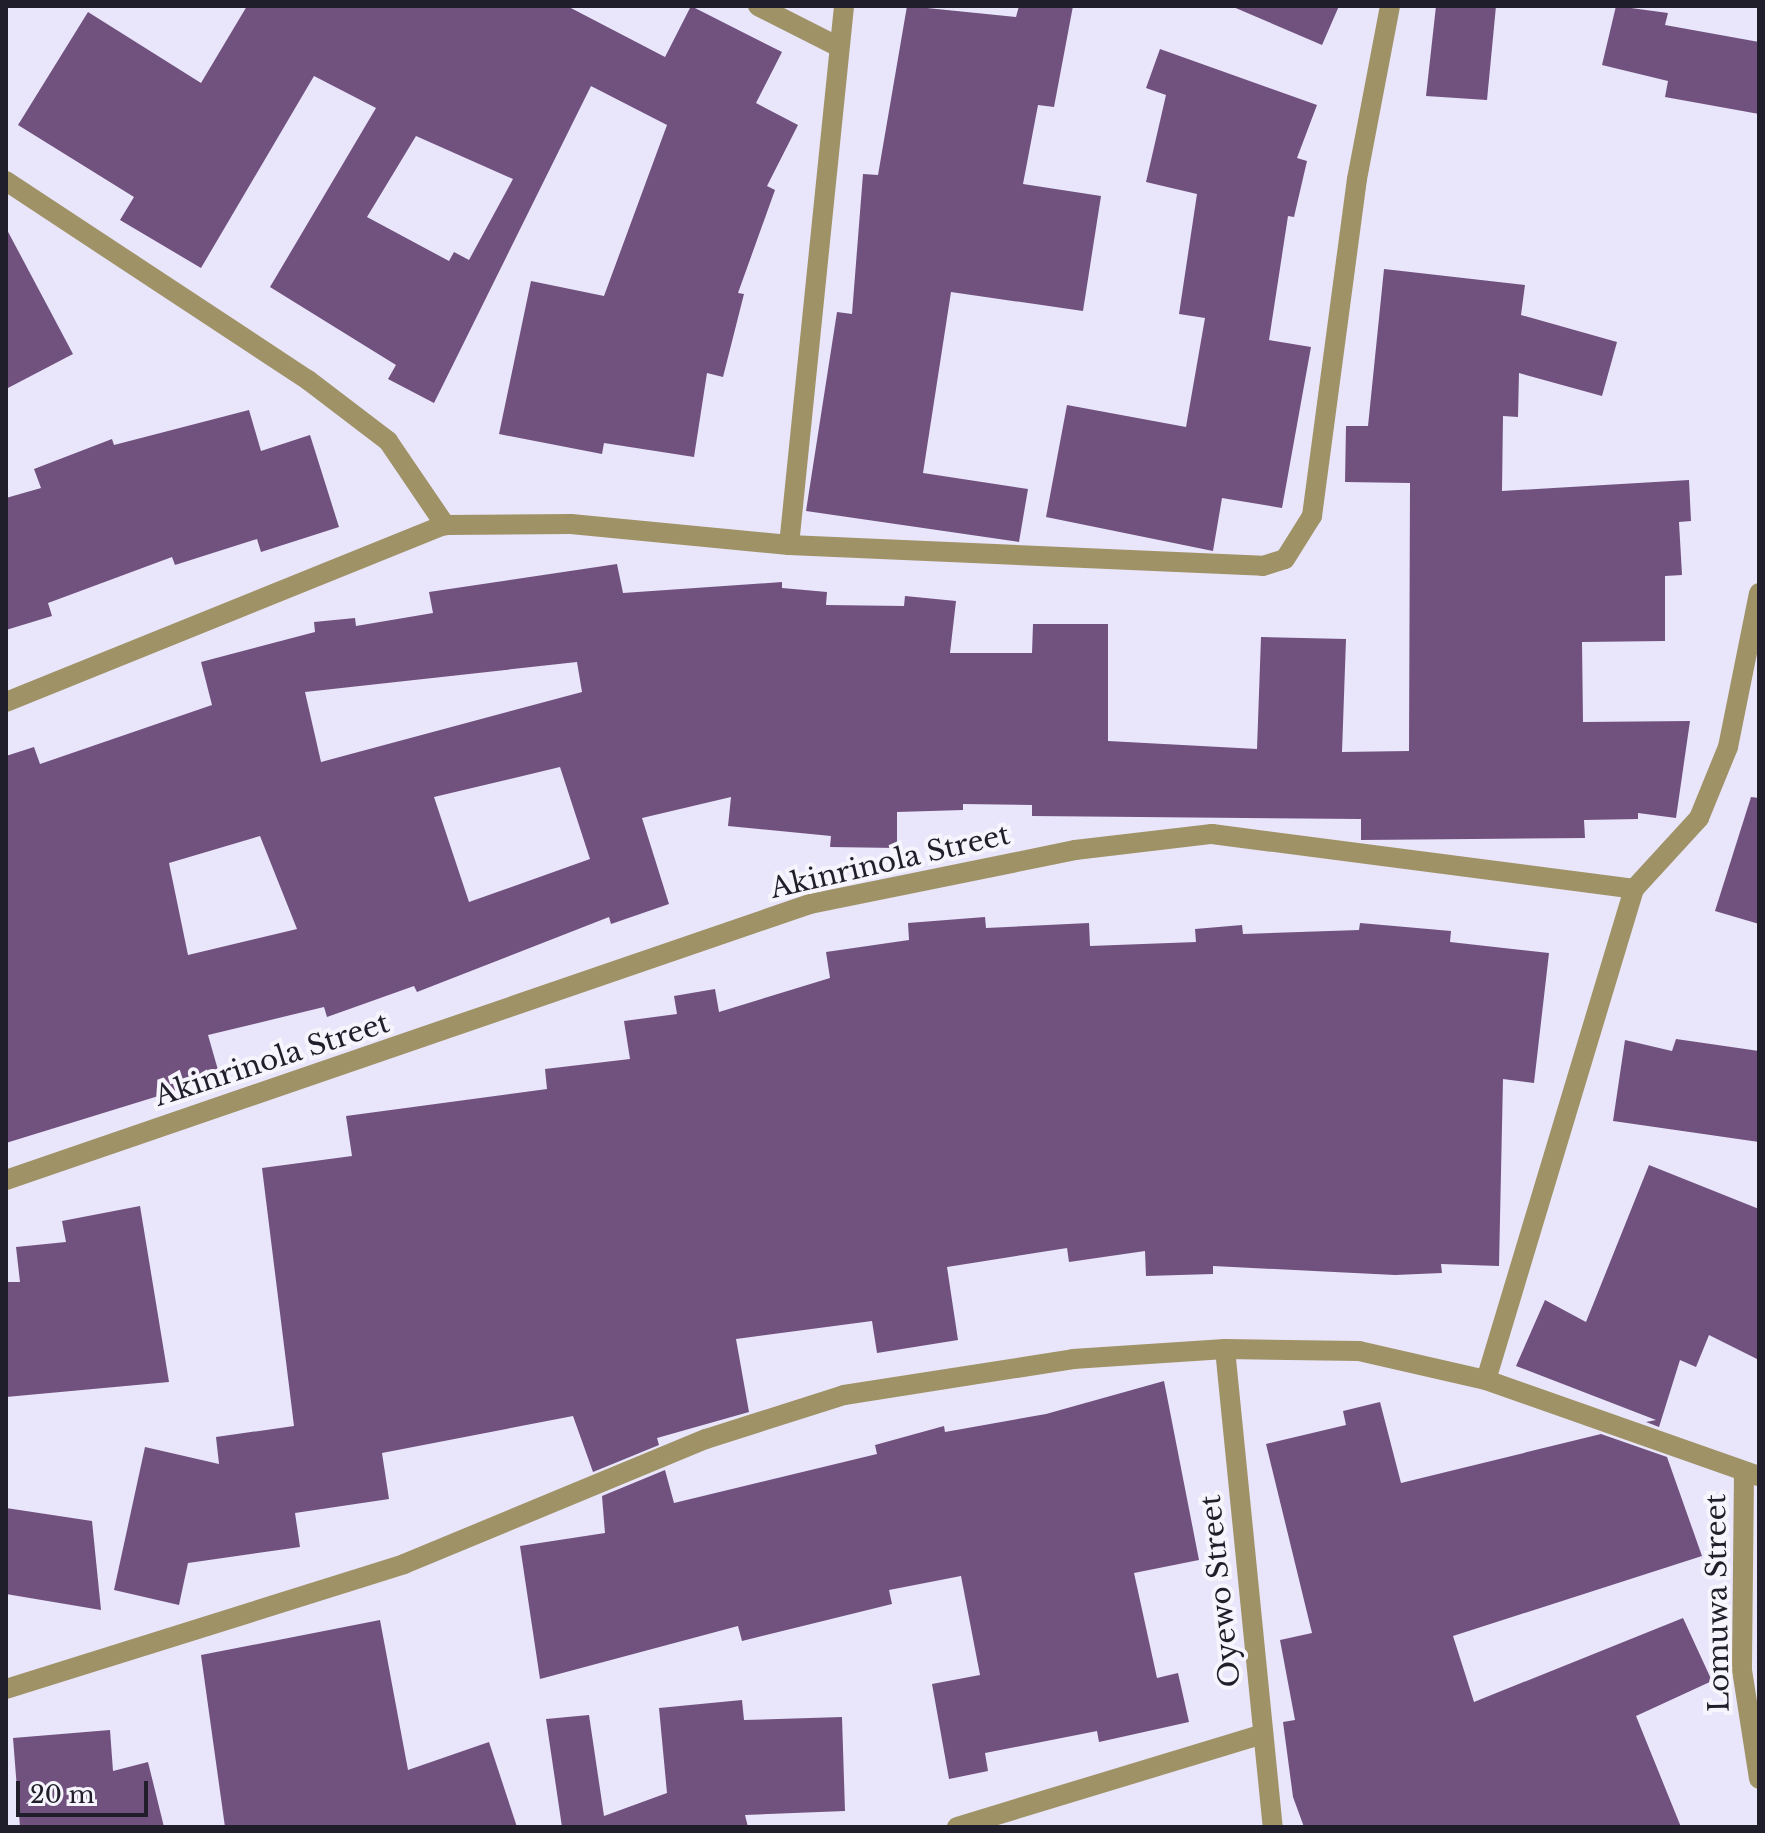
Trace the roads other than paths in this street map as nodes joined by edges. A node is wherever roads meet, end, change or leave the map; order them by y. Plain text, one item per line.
1 (758, 6) edge
2 (844, 6) edge
3 (1390, 6) edge
4 (835, 45) junction
5 (6, 181) edge
6 (445, 525) junction
7 (789, 545) junction
8 (1759, 593) edge
9 (6, 702) edge
10 (1634, 889) junction
11 (6, 1180) edge
12 (1225, 1349) junction
13 (1486, 1380) junction
14 (1752, 1474) edge
15 (6, 1689) edge
16 (1263, 1734) junction
17 (1759, 1779) edge
18 (957, 1827) edge
19 (1273, 1827) edge

1 - 4 street
2 - 4 street
3 - 7 street
4 - 7 street
5 - 6 street
6 - 7 street
6 - 9 street
8 - 10 street
10 - 11 street, Akinrinola Street
10 - 13 street
12 - 13 street
12 - 15 street
12 - 16 street, Oyewo Street
13 - 14 street
14 - 17 street, Lomuwa Street
16 - 18 street
16 - 19 street, Oyewo Street

